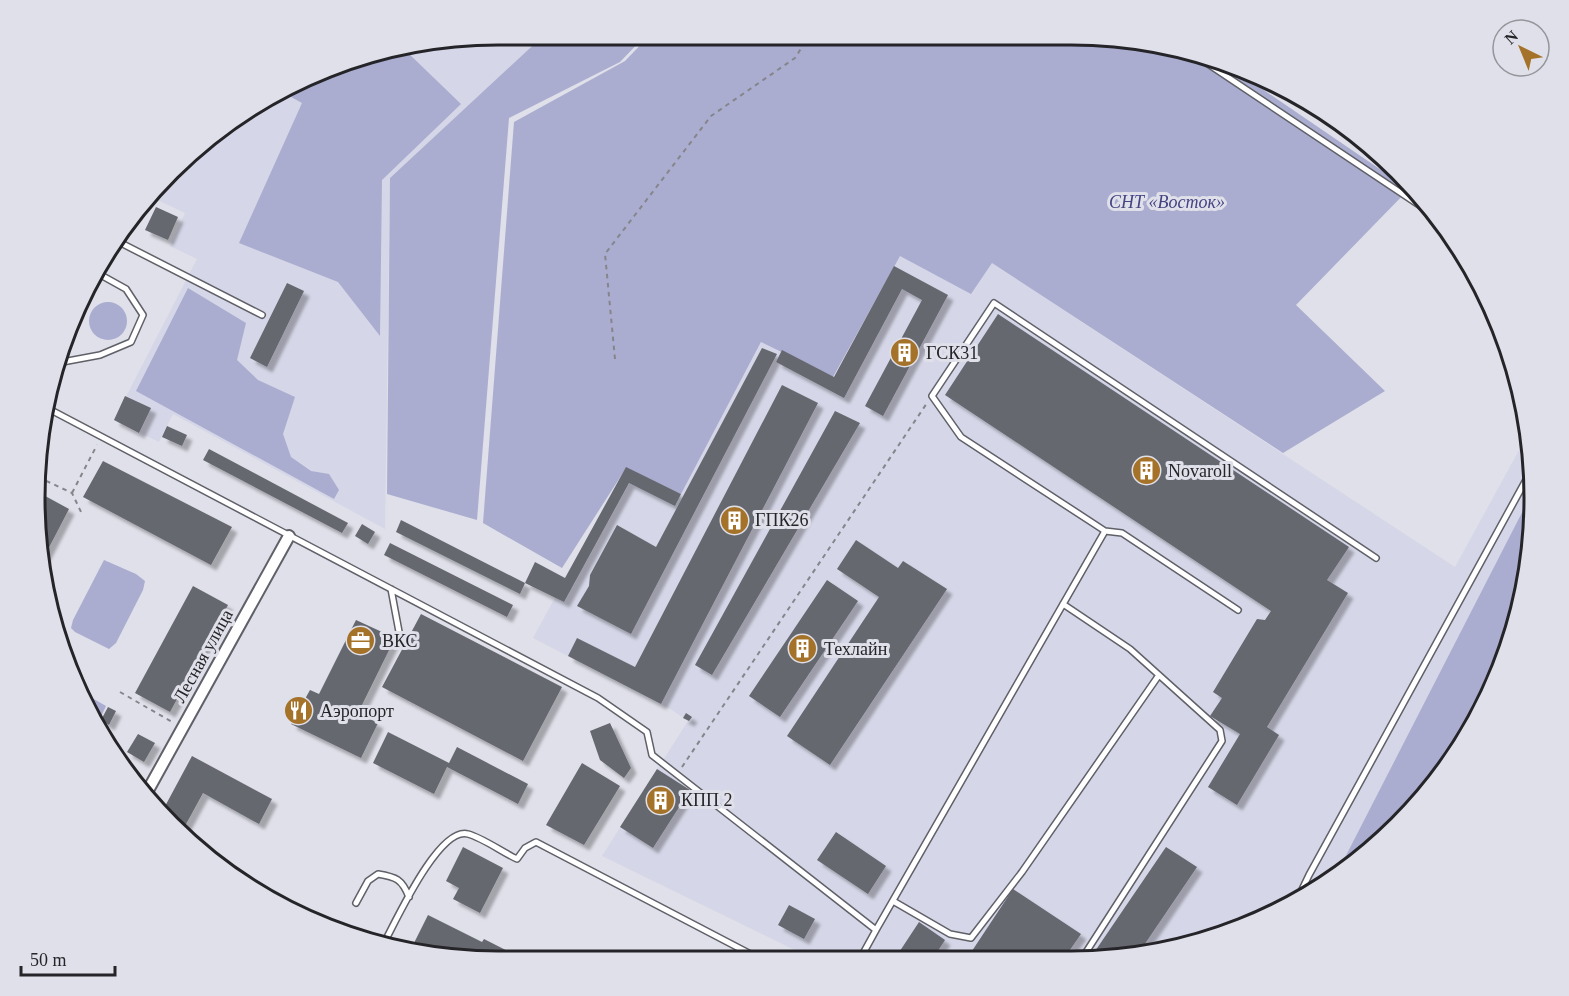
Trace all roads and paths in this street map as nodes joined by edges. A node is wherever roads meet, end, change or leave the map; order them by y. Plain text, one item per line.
1 (803, 45) edge
2 (1214, 68) edge
3 (1414, 202) edge
4 (123, 244) edge
5 (103, 276) edge
6 (262, 315) dead end
7 (615, 359) dead end
8 (66, 361) edge
9 (932, 396) junction
10 (54, 412) edge
11 (102, 437) junction
12 (46, 481) edge
13 (1524, 485) edge
14 (72, 493) junction
15 (82, 514) dead end
16 (1105, 531) junction
17 (289, 536) junction
18 (1376, 558) dead end
19 (391, 589) junction
20 (1063, 604) junction
21 (1238, 610) dead end
22 (400, 637) dead end
23 (1159, 675) junction
24 (120, 692) dead end
25 (182, 727) junction
26 (677, 775) junction
27 (149, 787) edge
28 (1303, 887) edge
29 (409, 897) junction
30 (893, 901) junction
31 (356, 903) dead end
32 (876, 930) junction
33 (387, 937) edge
34 (1087, 950) edge
35 (745, 951) edge
36 (864, 951) edge

1 - 7 path
2 - 3 lane
4 - 6 lane
5 - 8 lane
9 - 16 lane
9 - 18 lane
9 - 26 path
10 - 11 lane
11 - 14 path
11 - 17 lane
12 - 14 path
13 - 28 lane
14 - 15 path
16 - 20 lane
16 - 21 lane
17 - 19 lane
17 - 25 street, Лесная улица
19 - 22 lane
19 - 26 lane
20 - 23 lane
20 - 30 lane
23 - 30 lane
23 - 34 lane
24 - 25 path
25 - 27 street, Лесная улица
26 - 32 lane
29 - 31 lane
29 - 33 lane
29 - 35 lane
30 - 32 lane
32 - 36 lane

